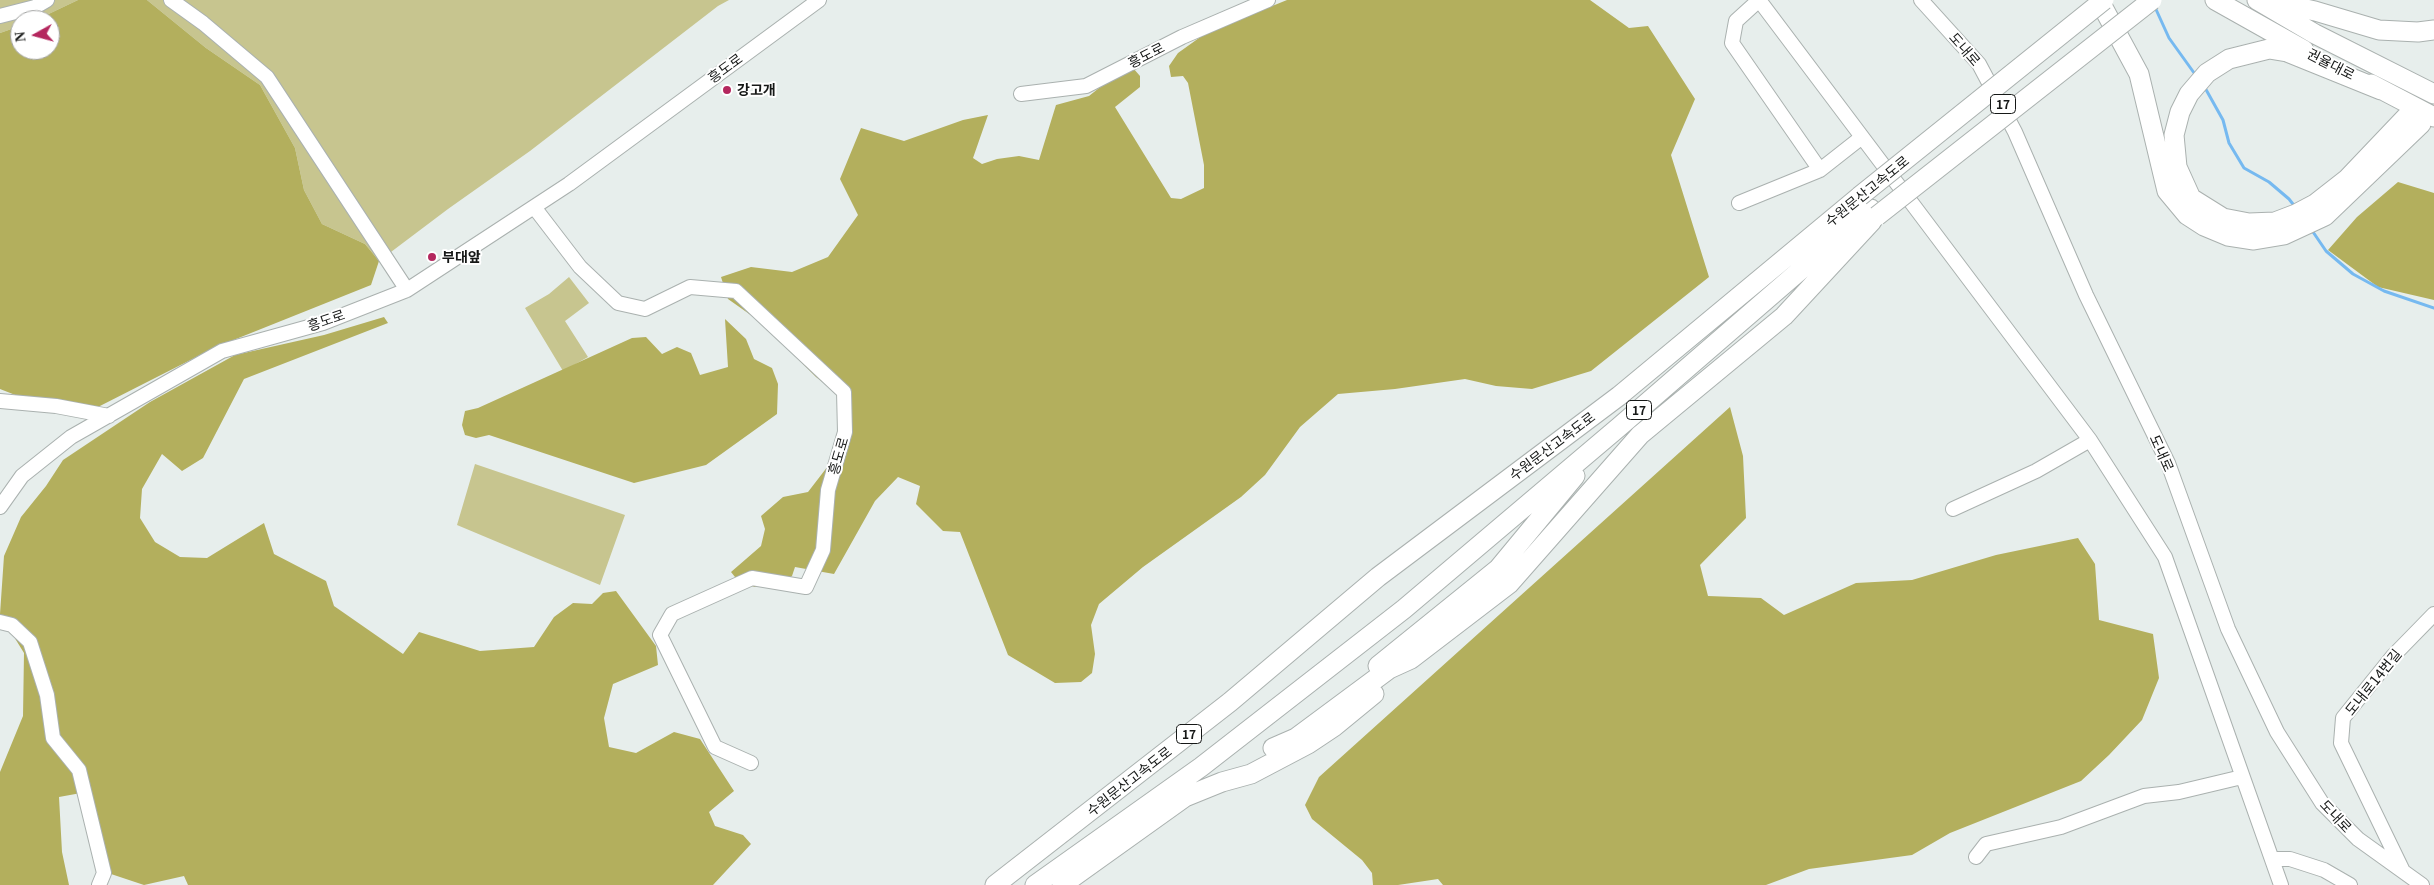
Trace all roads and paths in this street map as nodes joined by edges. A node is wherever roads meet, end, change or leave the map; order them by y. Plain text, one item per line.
1 (47, 0) edge
2 (171, 0) edge
3 (819, 0) edge
4 (1268, 0) edge
5 (1759, 0) edge
6 (1921, 0) edge
7 (2099, 0) edge
8 (2104, 0) edge
9 (2134, 0) edge
10 (2152, 0) edge
11 (2257, 0) edge
12 (2267, 0) edge
13 (2222, 4) edge
14 (0, 16) edge
15 (2434, 30) edge
16 (2381, 90) junction
17 (1021, 94) dead end
18 (2434, 94) edge
19 (2420, 119) edge
20 (1862, 138) junction
21 (1820, 170) junction
22 (1739, 203) dead end
23 (534, 207) junction
24 (1870, 207) junction
25 (2280, 228) junction
26 (408, 290) junction
27 (0, 401) edge
28 (109, 416) junction
29 (1619, 427) junction
30 (2090, 440) junction
31 (0, 507) edge
32 (1953, 509) dead end
33 (2434, 614) edge
34 (0, 622) edge
35 (1411, 659) junction
36 (751, 763) dead end
37 (2242, 777) junction
38 (1976, 857) dead end
39 (2272, 859) junction
40 (2402, 869) junction
41 (99, 885) edge
42 (995, 885) edge
43 (1035, 885) edge
44 (1062, 885) edge
45 (2281, 885) edge
46 (2350, 885) edge
47 (2422, 885) edge

1 - 14 street
2 - 26 street
3 - 23 street, 흥도로
4 - 17 street, 흥도로
5 - 20 street
5 - 21 street
6 - 40 street, 도내로
7 - 25 highway
8 - 24 highway, 수원문산고속도로 / 17, bridge
9 - 24 highway, 수원문산고속도로 / 17
10 - 24 highway, bridge
11 - 18 highway, 권율대로
12 - 15 highway
13 - 16 highway, 권율대로
16 - 19 highway, 권율대로
16 - 25 highway
19 - 25 highway
20 - 21 street
20 - 30 street
21 - 22 street
23 - 26 street, 흥도로
23 - 36 street, 흥도로
24 - 29 highway, 수원문산고속도로 / 17
24 - 35 highway
24 - 42 highway, 수원문산고속도로 / 17
26 - 28 street, 흥도로
27 - 28 street
28 - 31 street, 흥도로
29 - 35 highway
29 - 43 highway, 수원문산고속도로 / 17
30 - 32 street
30 - 37 street
33 - 40 street, 도내로14번길
34 - 41 street
35 - 44 highway
37 - 38 street
37 - 39 street
39 - 45 street
39 - 46 street
40 - 47 street, 도내로

